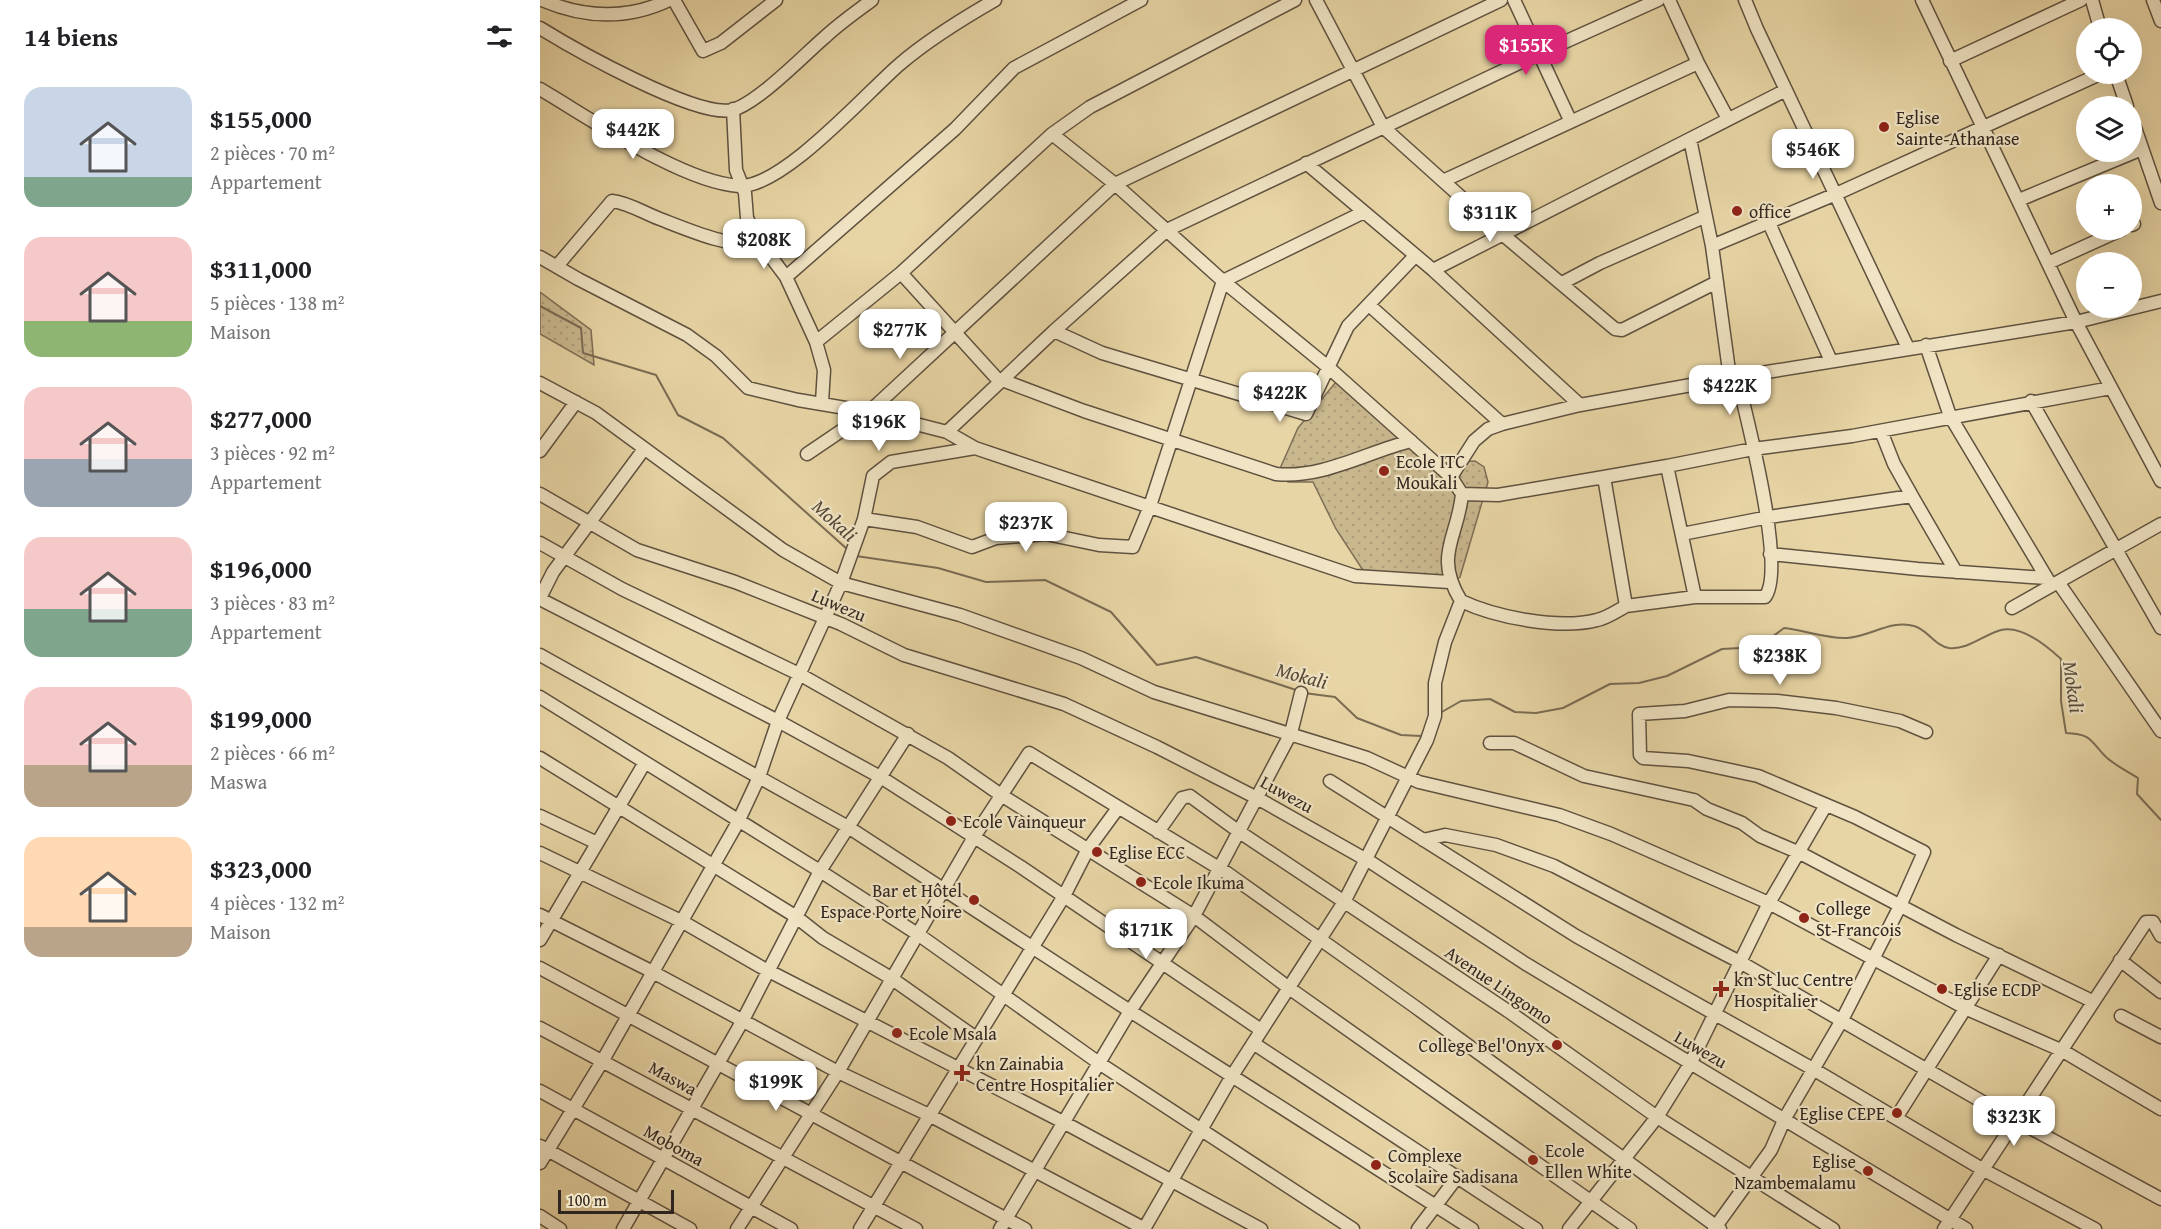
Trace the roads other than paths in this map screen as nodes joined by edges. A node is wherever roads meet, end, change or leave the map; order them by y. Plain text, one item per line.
1 (542, 0) edge
2 (669, 0) edge
3 (674, 0) edge
4 (776, 0) edge
5 (872, 0) edge
6 (994, 0) edge
7 (1141, 0) edge
8 (1295, 0) edge
9 (1316, 0) edge
10 (1501, 0) edge
11 (1514, 0) edge
12 (1658, 0) edge
13 (1669, 0) edge
14 (1745, 0) edge
15 (1922, 0) edge
16 (2081, 0) edge
17 (2092, 0) edge
18 (2153, 0) edge
19 (2097, 18) edge
20 (2161, 21) edge
21 (540, 28) edge
22 (1538, 54) junction
23 (1950, 62) junction
24 (1698, 63) junction
25 (1354, 70) junction
26 (2077, 84) edge
27 (540, 89) edge
28 (1786, 90) junction
29 (733, 110) junction
30 (1728, 119) junction
31 (1570, 120) junction
32 (1981, 126) junction
33 (1383, 127) junction
34 (1052, 134) junction
35 (1690, 139) junction
36 (2142, 148) edge
37 (2109, 162) edge
38 (1306, 163) junction
39 (1445, 180) junction
40 (1115, 184) junction
41 (742, 186) junction
42 (1836, 194) junction
43 (2019, 200) junction
44 (2161, 204) edge
45 (1364, 212) junction
46 (1704, 217) junction
47 (1769, 223) junction
48 (1167, 230) junction
49 (1501, 233) junction
50 (2099, 240) edge
51 (765, 246) junction
52 (1712, 246) junction
53 (1415, 256) junction
54 (540, 257) edge
55 (2048, 263) junction
56 (557, 266) junction
57 (1433, 270) junction
58 (901, 273) junction
59 (786, 277) junction
60 (1223, 281) junction
61 (1717, 282) junction
62 (1562, 283) junction
63 (2161, 301) edge
64 (1369, 305) junction
65 (2076, 322) junction
66 (1054, 331) junction
67 (954, 332) junction
68 (816, 342) junction
69 (1926, 345) junction
70 (1908, 348) junction
71 (1831, 361) junction
72 (1328, 367) junction
73 (1733, 377) junction
74 (1001, 381) junction
75 (1192, 382) junction
76 (540, 383) edge
77 (2111, 388) junction
78 (2031, 401) junction
79 (576, 402) junction
80 (822, 402) junction
81 (1580, 405) junction
82 (868, 412) junction
83 (1950, 416) junction
84 (1502, 424) junction
85 (1881, 431) junction
86 (947, 432) junction
87 (545, 435) edge
88 (1172, 438) junction
89 (1411, 441) junction
90 (975, 448) junction
91 (644, 449) junction
92 (1753, 449) junction
93 (540, 451) edge
94 (807, 454) dead end
95 (1667, 466) junction
96 (1451, 477) junction
97 (1604, 477) junction
98 (2161, 481) edge
99 (540, 494) edge
100 (1462, 494) junction
101 (1912, 496) junction
102 (1150, 506) junction
103 (1769, 517) junction
104 (864, 519) junction
105 (590, 524) junction
106 (2161, 524) edge
107 (1682, 534) junction
108 (540, 543) edge
109 (2115, 549) junction
110 (1770, 554) junction
111 (565, 556) junction
112 (1956, 572) junction
113 (841, 582) junction
114 (1449, 582) junction
115 (2052, 582) junction
116 (1695, 597) junction
117 (540, 598) edge
118 (1461, 601) junction
119 (1626, 606) junction
120 (2012, 608) dead end
121 (824, 617) junction
122 (2161, 628) edge
123 (540, 655) edge
124 (799, 674) junction
125 (1301, 693) dead end
126 (540, 698) edge
127 (778, 721) junction
128 (2161, 730) edge
129 (1926, 732) dead end
130 (1291, 733) junction
131 (908, 734) junction
132 (1490, 743) dead end
133 (540, 758) edge
134 (644, 764) junction
135 (759, 777) junction
136 (1408, 777) junction
137 (882, 778) junction
138 (1330, 781) dead end
139 (1001, 795) junction
140 (1257, 798) junction
141 (1826, 805) junction
142 (1118, 808) junction
143 (619, 809) junction
144 (540, 816) edge
145 (1388, 818) junction
146 (738, 822) junction
147 (848, 827) junction
148 (1238, 831) junction
149 (1158, 832) junction
150 (974, 837) junction
151 (1423, 840) junction
152 (597, 843) junction
153 (1088, 849) junction
154 (540, 853) edge
155 (1800, 853) junction
156 (1366, 859) junction
157 (714, 866) junction
158 (1220, 869) junction
159 (820, 871) junction
160 (579, 872) junction
161 (944, 890) junction
162 (1064, 896) junction
163 (1344, 902) junction
164 (1769, 903) junction
165 (1900, 906) junction
166 (795, 916) junction
167 (1194, 916) junction
168 (545, 918) edge
169 (683, 922) junction
170 (918, 935) junction
171 (2161, 936) edge
172 (540, 940) edge
173 (1320, 940) junction
174 (1032, 947) junction
175 (1999, 955) junction
176 (1872, 959) junction
177 (2120, 960) junction
178 (1740, 962) junction
179 (1162, 963) junction
180 (540, 968) edge
181 (768, 970) junction
182 (652, 974) junction
183 (891, 978) junction
184 (1289, 988) junction
185 (2161, 992) edge
186 (1003, 995) junction
187 (2092, 1001) junction
188 (1966, 1009) junction
189 (1130, 1011) junction
190 (1715, 1013) junction
191 (629, 1016) junction
192 (2121, 1016) dead end
193 (742, 1020) junction
194 (867, 1020) junction
195 (1842, 1020) junction
196 (540, 1028) edge
197 (1261, 1030) junction
198 (2161, 1036) edge
199 (976, 1038) junction
200 (1253, 1043) junction
201 (2063, 1051) junction
202 (603, 1060) junction
203 (1099, 1064) junction
204 (1689, 1064) junction
205 (718, 1065) junction
206 (957, 1068) junction
207 (1813, 1069) junction
208 (1928, 1070) junction
209 (838, 1072) junction
210 (1232, 1076) junction
211 (540, 1091) edge
212 (574, 1109) junction
213 (692, 1109) junction
214 (2161, 1109) edge
215 (929, 1114) junction
216 (811, 1115) junction
217 (1658, 1117) junction
218 (1785, 1118) junction
219 (1896, 1118) junction
220 (2014, 1119) junction
221 (1063, 1122) junction
222 (1201, 1129) junction
223 (545, 1148) edge
224 (781, 1158) junction
225 (663, 1159) junction
226 (1623, 1160) junction
227 (540, 1163) edge
228 (900, 1163) junction
229 (1982, 1169) junction
230 (1034, 1170) junction
231 (1458, 1176) junction
232 (1751, 1176) junction
233 (1173, 1181) junction
234 (2161, 1199) edge
235 (640, 1200) junction
236 (1590, 1200) junction
237 (1435, 1205) junction
238 (874, 1206) junction
239 (750, 1208) junction
240 (540, 1216) edge
241 (1003, 1224) edge
242 (1946, 1224) edge
243 (629, 1227) edge
244 (1717, 1228) edge
245 (560, 1229) edge
246 (690, 1229) edge
247 (737, 1229) edge
248 (791, 1229) edge
249 (860, 1229) edge
250 (916, 1229) edge
251 (1025, 1229) edge
252 (1144, 1229) edge
253 (1261, 1229) edge
254 (1353, 1229) edge
255 (1418, 1229) edge
256 (1472, 1229) edge
257 (1536, 1229) edge
258 (1569, 1229) edge
259 (1630, 1229) edge
260 (1833, 1229) edge
261 (1966, 1229) edge
262 (2095, 1229) edge

1 - 2 street
3 - 4 street
5 - 29 street
6 - 41 street
7 - 59 street
8 - 34 street
9 - 25 street
10 - 25 street
11 - 22 street
12 - 22 street
13 - 24 street
14 - 28 street
15 - 23 street
16 - 23 street
17 - 19 street
18 - 20 street
21 - 29 street
22 - 31 street
22 - 33 street
23 - 32 street
24 - 30 street
24 - 31 street
25 - 33 street
25 - 40 street
26 - 32 street
27 - 41 street
28 - 30 street
28 - 42 street
29 - 41 street
30 - 35 street
31 - 39 street
32 - 42 street
32 - 43 street
33 - 38 street
33 - 39 street
34 - 40 street
34 - 58 street
35 - 46 street
35 - 49 street
36 - 44 street
37 - 43 street
38 - 45 street
38 - 48 street
39 - 49 street
40 - 48 street
40 - 67 street
41 - 51 street
42 - 47 street
42 - 70 street
43 - 55 street
45 - 53 street
45 - 60 street
46 - 52 street
46 - 62 street
47 - 52 street
47 - 71 street
48 - 60 street
48 - 66 street
49 - 57 street
49 - 62 street
50 - 55 street
51 - 56 street
51 - 59 street
52 - 61 street
53 - 57 street
53 - 64 street
54 - 56 street
55 - 65 street
56 - 80 street
57 - 81 street
58 - 67 street
58 - 68 street
59 - 68 street
60 - 72 street
60 - 75 street
61 - 62 street
61 - 73 street
63 - 65 street
64 - 72 street
64 - 84 street
65 - 69 street
65 - 77 street
66 - 74 street
66 - 75 street
67 - 74 street
67 - 82 street
68 - 80 street
69 - 70 street
69 - 83 street
70 - 71 street
71 - 73 street
72 - 75 street
72 - 89 street
73 - 81 street
73 - 92 street
74 - 86 street
74 - 88 street
75 - 88 street
76 - 79 street
77 - 78 street
77 - 98 street
78 - 83 street
78 - 109 street
79 - 87 street
79 - 91 street
80 - 82 street
81 - 84 street
82 - 86 street
82 - 94 street
83 - 85 street
83 - 115 street
84 - 96 street
85 - 92 street
85 - 101 street
86 - 90 street
87 - 93 street
88 - 89 street
88 - 102 street
89 - 96 street
90 - 102 street
90 - 104 street
91 - 105 street
91 - 113 street
92 - 95 street
92 - 103 street
95 - 97 street
95 - 107 street
96 - 100 street
97 - 100 street
97 - 119 street
99 - 105 street, Luwezu
100 - 114 street
101 - 103 street
101 - 112 street
102 - 104 street
102 - 114 street
103 - 107 street
103 - 110 street
104 - 113 street
105 - 111 street
105 - 121 street, Luwezu
106 - 109 street
107 - 116 street
108 - 111 street
109 - 115 street
109 - 122 street
110 - 112 street
110 - 116 street
111 - 117 street
111 - 124 street
112 - 115 street
113 - 121 street
113 - 130 street
114 - 118 street
115 - 120 street
115 - 128 street
116 - 119 street
117 - 127 street
118 - 119 street
118 - 136 street
121 - 124 street
121 - 140 street, Luwezu
123 - 135 street
124 - 127 street
124 - 131 street
125 - 130 street
126 - 134 street
127 - 135 street
127 - 137 street
129 - 141 street
130 - 136 street
130 - 140 street
131 - 137 street
131 - 139 street
132 - 155 street
133 - 143 street
134 - 143 street
134 - 146 street
135 - 146 street
135 - 147 street
136 - 145 street
136 - 164 street
137 - 147 street
137 - 150 street
138 - 145 street
139 - 142 street
139 - 150 street
139 - 153 street
140 - 148 street
140 - 156 street, Luwezu
141 - 155 street
141 - 165 street
142 - 149 street
142 - 153 street
143 - 152 street
143 - 157 street
144 - 152 street
145 - 151 street
145 - 156 street
146 - 157 street
146 - 159 street
147 - 159 street
147 - 161 street
148 - 149 street, Avenue Lingomo
148 - 158 street
148 - 163 street, Avenue Lingomo
149 - 158 street
150 - 161 street
150 - 162 street
151 - 178 street
151 - 190 street
152 - 160 street
153 - 162 street
153 - 167 street
154 - 160 street
155 - 164 street
155 - 165 street
156 - 163 street
156 - 204 street, Luwezu
157 - 166 street
157 - 169 street
158 - 167 street
158 - 173 street
159 - 166 street
159 - 170 street
160 - 168 street
160 - 169 street
161 - 170 street
161 - 174 street
162 - 174 street
162 - 179 street
163 - 173 street
163 - 217 street, Avenue Lingomo
164 - 176 street
164 - 178 street
165 - 175 street
165 - 176 street
166 - 181 street
166 - 183 street
167 - 179 street
167 - 184 street
168 - 172 street
168 - 182 street
169 - 181 street
169 - 182 street
170 - 183 street
170 - 186 street
171 - 177 street
173 - 184 street
173 - 226 street
174 - 186 street
174 - 189 street
175 - 187 street
175 - 188 street
176 - 188 street
176 - 195 street
177 - 185 street
177 - 187 street
178 - 190 street
178 - 195 street
179 - 189 street
179 - 197 street
180 - 191 street
181 - 193 street
181 - 194 street
182 - 191 street
182 - 193 street
183 - 194 street
183 - 199 street
184 - 197 street
184 - 236 street
186 - 199 street
186 - 203 street
187 - 201 street
188 - 201 street
188 - 208 street
189 - 203 street
189 - 210 street
190 - 204 street
190 - 207 street
191 - 202 street
191 - 205 street
192 - 198 street
193 - 205 street
193 - 209 street
194 - 206 street
194 - 209 street
195 - 207 street
195 - 208 street
196 - 202 street, Maswa
197 - 200 street
199 - 206 street
200 - 210 street
200 - 231 street
201 - 214 street
201 - 220 street
202 - 212 street
202 - 213 street, Maswa
203 - 221 street
203 - 222 street
204 - 217 street
204 - 218 street, Luwezu
205 - 213 street
205 - 216 street
206 - 215 street
206 - 221 street
207 - 218 street
207 - 219 street
208 - 219 street
208 - 220 street
209 - 215 street
209 - 216 street
210 - 222 street
210 - 237 street
211 - 212 street, Moboma
212 - 223 street
212 - 225 street, Moboma
213 - 224 street, Maswa
213 - 225 street
215 - 228 street
215 - 230 street
216 - 224 street
216 - 228 street
217 - 226 street
217 - 232 street, Avenue Lingomo
218 - 232 street
218 - 242 street, Luwezu
219 - 229 street
220 - 229 street
220 - 234 street
221 - 230 street
221 - 233 street
222 - 233 street
222 - 254 street
223 - 227 street
223 - 235 street
224 - 238 street, Maswa
224 - 239 street
225 - 235 street
225 - 239 street, Moboma
226 - 236 street
226 - 244 street
228 - 238 street
228 - 241 street
229 - 242 street
229 - 262 street
230 - 241 street
230 - 252 street
231 - 237 street
231 - 257 street
232 - 244 street
232 - 260 street, Avenue Lingomo
233 - 252 street
233 - 253 street
235 - 243 street
235 - 246 street
236 - 258 street
236 - 259 street
237 - 255 street
237 - 256 street
238 - 249 street
238 - 250 street, Maswa
239 - 247 street
239 - 248 street, Moboma
240 - 245 street
241 - 251 street
242 - 261 street, Luwezu

